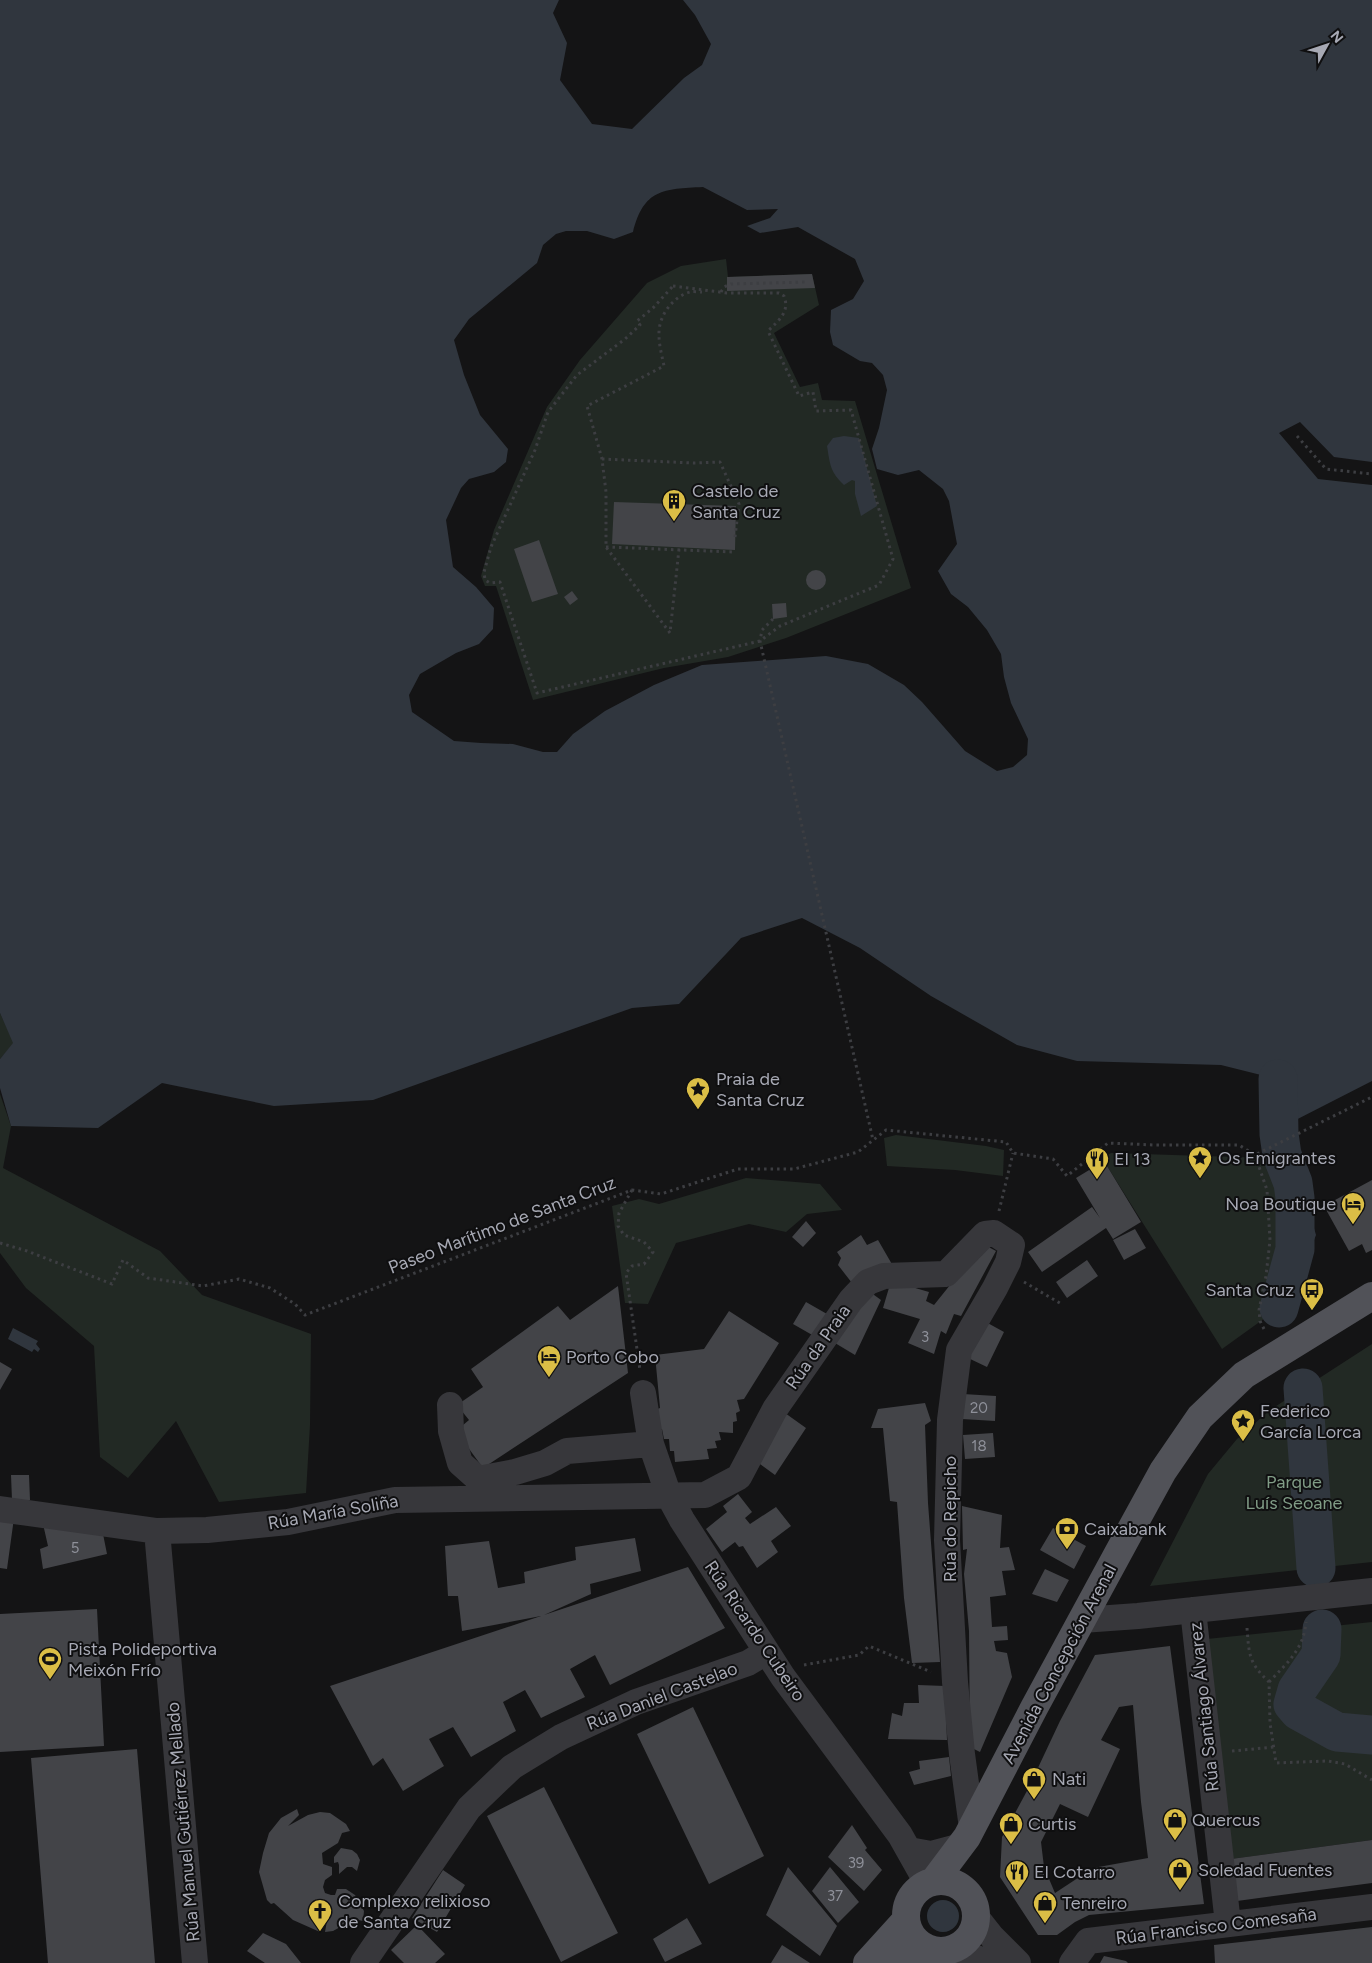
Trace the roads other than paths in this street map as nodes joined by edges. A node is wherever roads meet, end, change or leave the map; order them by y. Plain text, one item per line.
1 (994, 1233) joint
2 (1372, 1296) edge
3 (643, 1393) road end
4 (450, 1405) dead end
5 (651, 1444) junction
6 (669, 1496) junction
7 (0, 1509) edge
8 (157, 1531) junction
9 (1372, 1590) edge
10 (1193, 1610) junction
11 (1082, 1620) junction
12 (766, 1652) junction
13 (967, 1837) junction
14 (909, 1850) junction
15 (931, 1882) junction
16 (963, 1888) junction
17 (1372, 1907) edge
18 (977, 1918) junction
19 (906, 1920) junction
20 (1228, 1924) junction
21 (943, 1950) junction
22 (195, 1963) edge
23 (363, 1963) edge
24 (867, 1963) edge
25 (894, 1963) edge
26 (990, 1963) edge
27 (1018, 1963) edge
28 (1072, 1963) edge

1 - 6 street, Rúa da Praia
1 - 13 street, Rúa do Repicho
2 - 11 main road, Avenida Concepción Arenal
3 - 5 street, Rúa Ricardo Cubeiro
4 - 5 street
5 - 6 street, Rúa Ricardo Cubeiro
6 - 8 street, Rúa María Soliña
6 - 12 street, Rúa Ricardo Cubeiro
7 - 8 street, Rúa María Soliña
8 - 22 street, Rúa Manuel Gutiérrez Mellado
9 - 10 street
10 - 11 street
10 - 20 street, Rúa Santiago Álvarez
11 - 13 main road, Avenida Concepción Arenal
12 - 14 street, Rúa Ricardo Cubeiro
12 - 23 street, Rúa Daniel Castelao
13 - 14 street
13 - 15 main road, Avenida Concepción Arenal
13 - 16 main road, Avenida Concepción Arenal
14 - 15 street, Rúa Ricardo Cubeiro
15 - 16 main road
15 - 19 main road, Avenida Concepción Arenal
16 - 18 main road
17 - 20 street, Rúa Francisco Comesaña
18 - 21 main road
18 - 27 street
19 - 21 main road
19 - 24 main road, Avenida Concepción Arenal
20 - 28 street, Rúa Francisco Comesaña
21 - 25 main road
21 - 26 street

